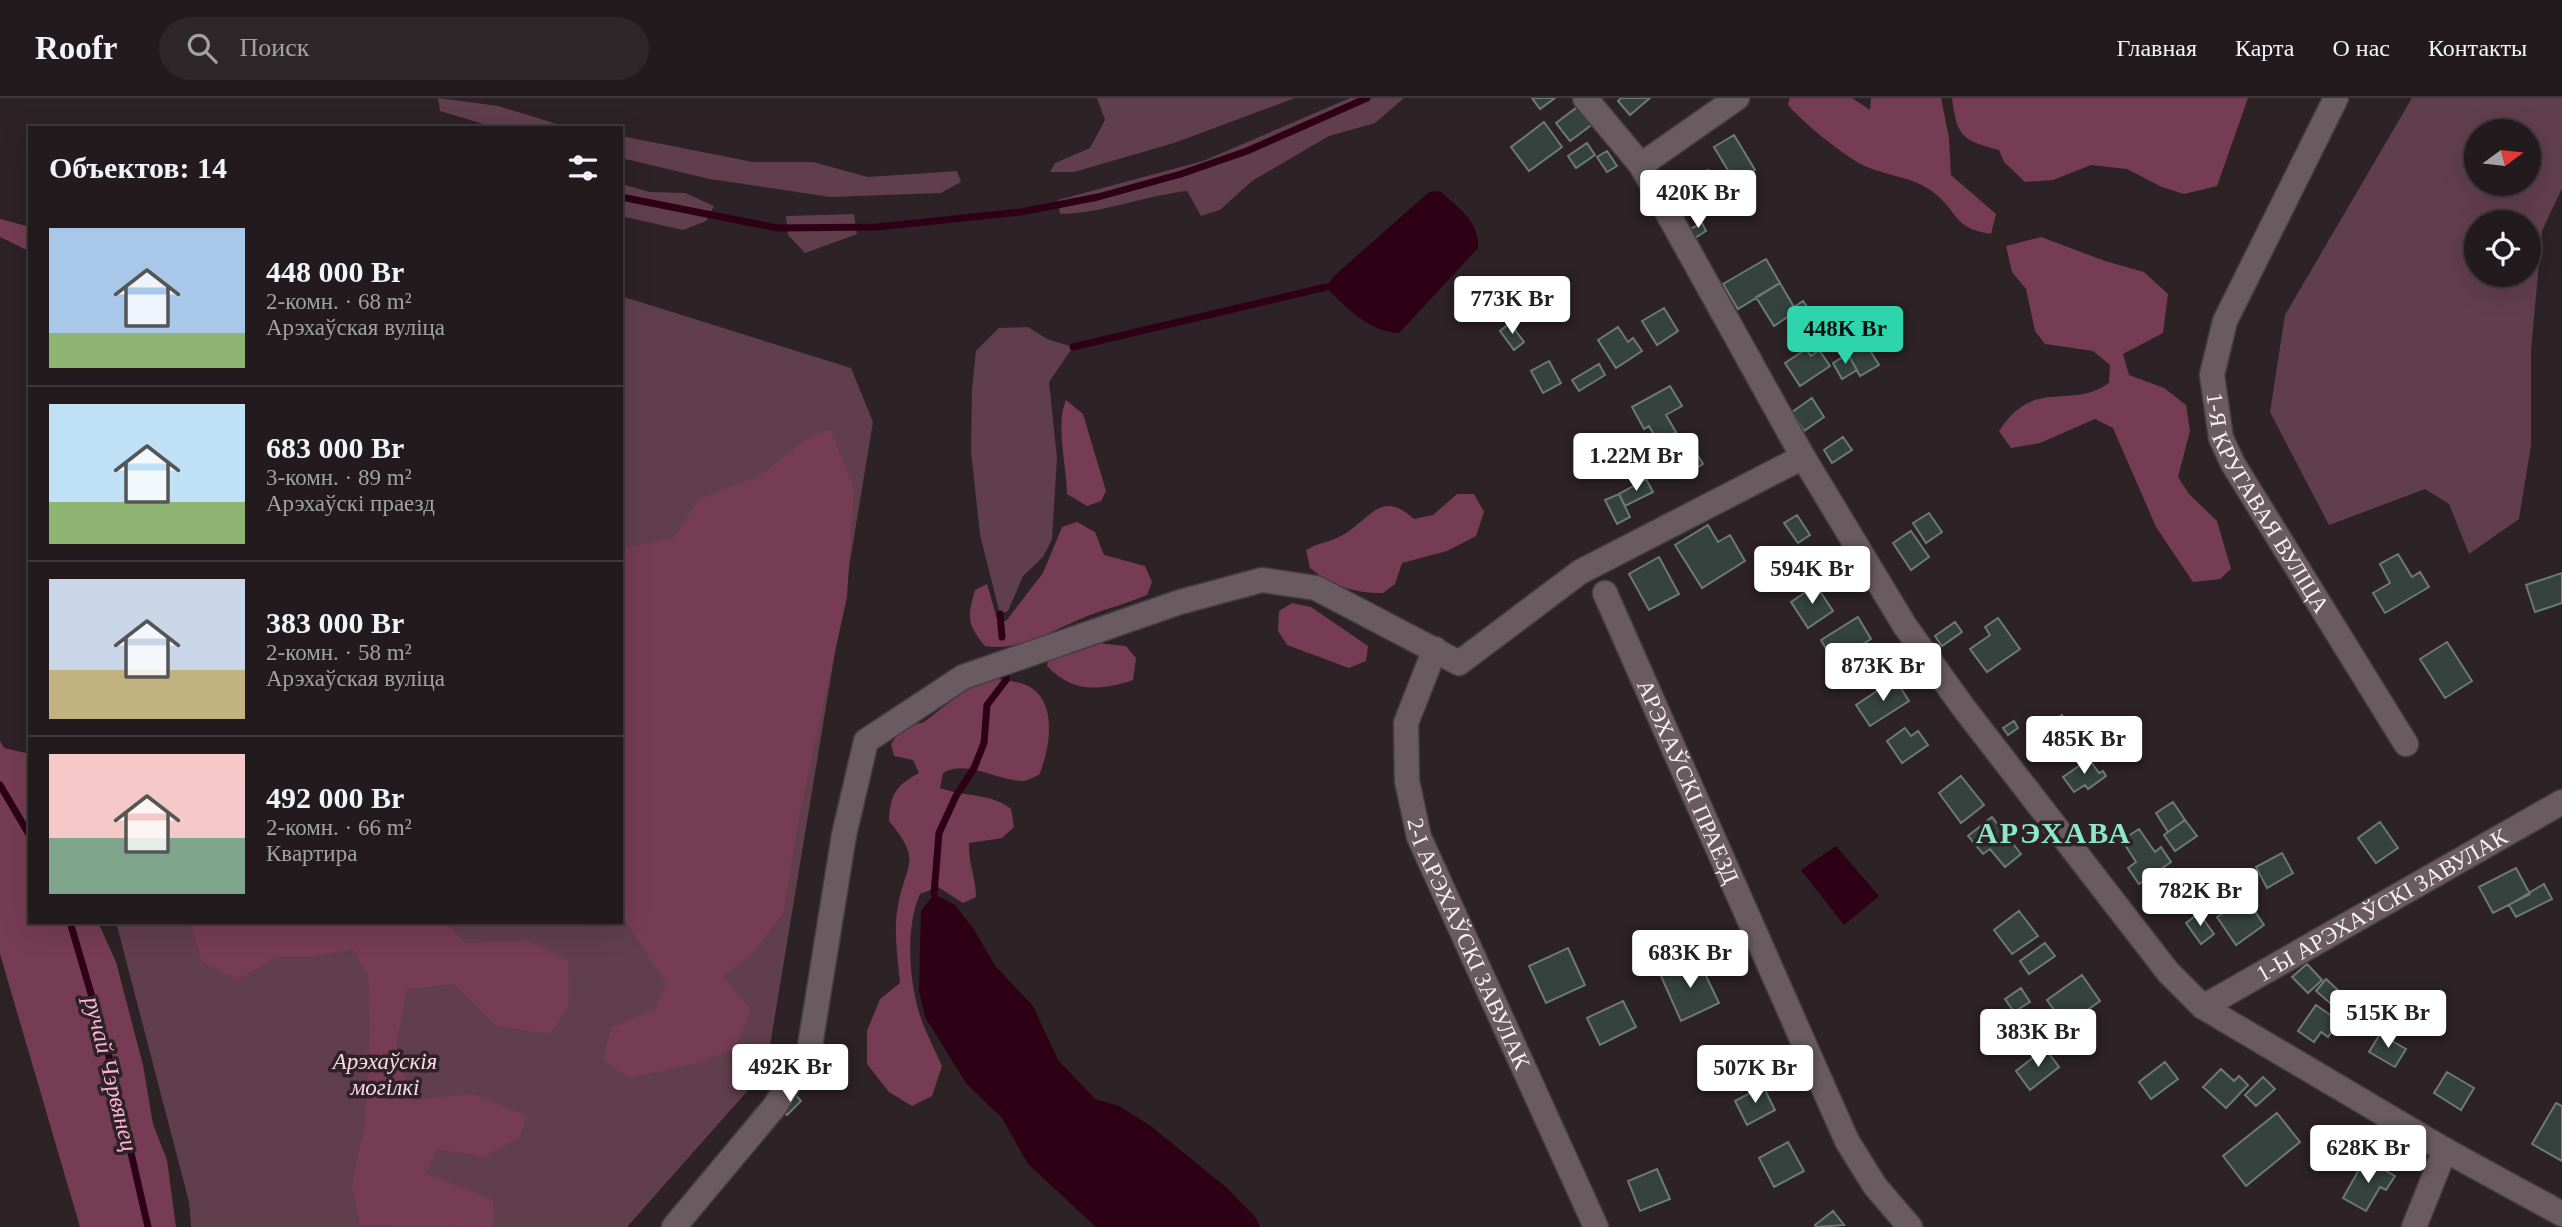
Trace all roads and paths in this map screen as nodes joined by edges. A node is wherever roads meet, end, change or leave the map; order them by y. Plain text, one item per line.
1 (1586, 98) edge
2 (1737, 98) edge
3 (2336, 98) edge
4 (1641, 165) junction
5 (1803, 457) junction
6 (1605, 593) dead end
7 (1436, 649) junction
8 (2406, 744) dead end
9 (2562, 802) edge
10 (2203, 1007) junction
11 (2445, 1150) junction
12 (2562, 1214) edge
13 (674, 1227) edge
14 (1596, 1227) edge
15 (1910, 1227) edge
16 (2414, 1227) edge

1 - 4 street
2 - 4 street
3 - 8 street, 1-Я КРУГАВАЯ ВУЛІЦА
4 - 5 street
5 - 7 street
5 - 10 street
6 - 15 street, АРЭХАЎСКІ ПРАЕЗД
7 - 13 street
7 - 14 street, 2-І АРЭХАЎСКІ ЗАВУЛАК
9 - 10 street, 1-Ы АРЭХАЎСКІ ЗАВУЛАК
10 - 11 street
11 - 12 street
11 - 16 street

